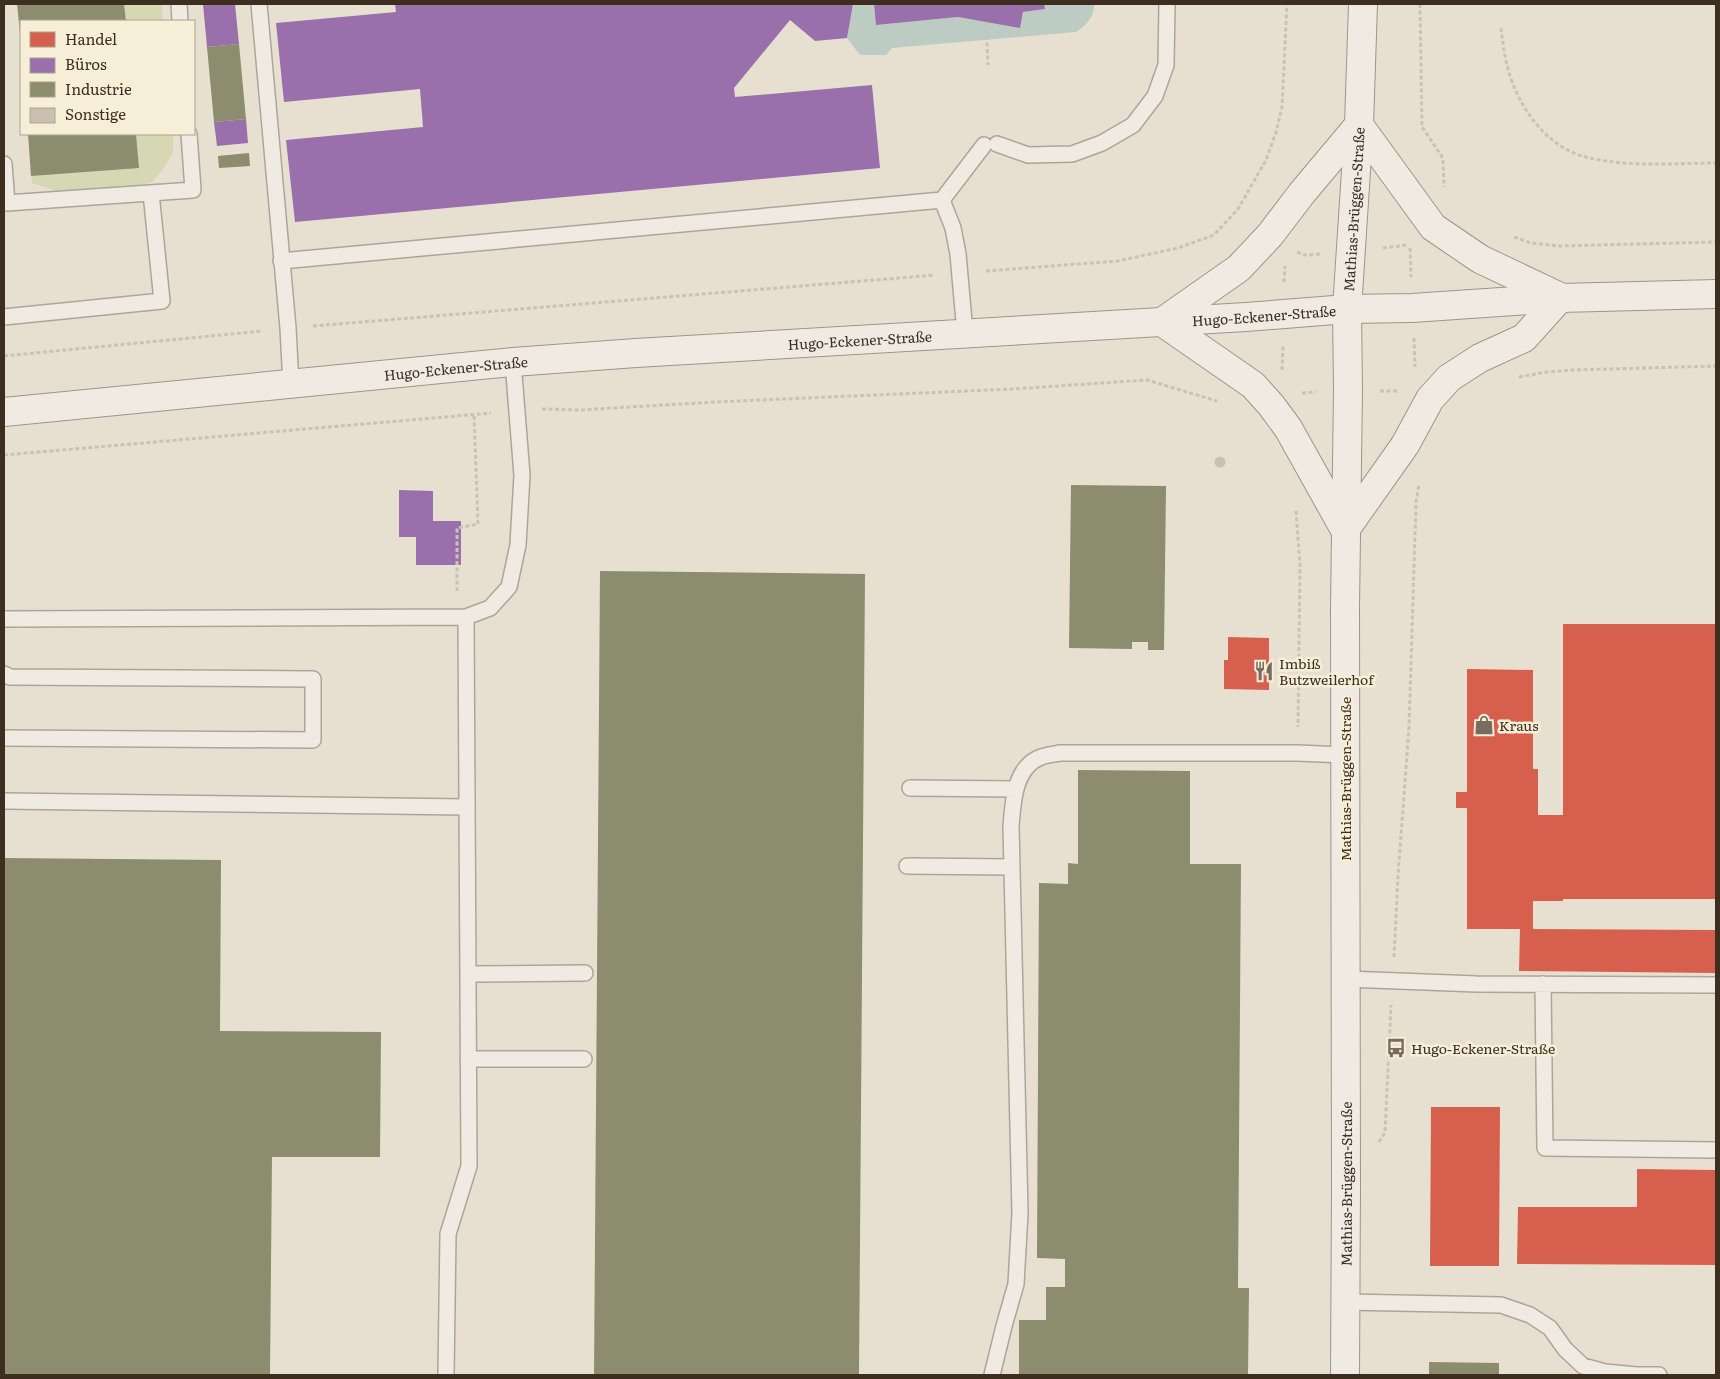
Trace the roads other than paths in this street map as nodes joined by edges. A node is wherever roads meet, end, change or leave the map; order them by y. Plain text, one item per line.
1 (179, 4) edge
2 (259, 4) edge
3 (1167, 4) edge
4 (1363, 4) edge
5 (180, 20) edge
6 (1359, 125) junction
7 (189, 135) edge
8 (4, 164) edge
9 (151, 193) junction
10 (942, 200) junction
11 (282, 261) junction
12 (1716, 294) edge
13 (1560, 298) junction
14 (1347, 309) junction
15 (4, 317) edge
16 (1162, 322) junction
17 (965, 333) junction
18 (513, 362) junction
19 (291, 385) junction
20 (4, 412) edge
21 (1345, 530) junction
22 (462, 617) junction
23 (4, 619) edge
24 (4, 674) edge
25 (4, 738) edge
26 (1345, 755) junction
27 (910, 788) dead end
28 (1016, 789) junction
29 (4, 801) edge
30 (467, 807) junction
31 (907, 866) dead end
32 (1012, 867) junction
33 (585, 973) dead end
34 (468, 974) junction
35 (1346, 979) junction
36 (1543, 984) junction
37 (1716, 985) edge
38 (468, 1058) junction
39 (584, 1059) dead end
40 (1716, 1150) edge
41 (1345, 1302) junction
42 (446, 1375) edge
43 (992, 1375) edge
44 (1345, 1375) edge
45 (1659, 1375) edge

1 - 5 lane
2 - 11 lane
3 - 10 lane
4 - 6 street, Mathias-Brüggen-Straße
6 - 13 street
6 - 14 street, Mathias-Brüggen-Straße
6 - 16 street
7 - 9 lane
8 - 9 lane
9 - 15 lane
10 - 11 lane
10 - 17 lane
11 - 19 lane
12 - 13 street, Hugo-Eckener-Straße
13 - 14 street, Hugo-Eckener-Straße
13 - 21 street
14 - 16 street, Hugo-Eckener-Straße
14 - 21 street, Mathias-Brüggen-Straße
16 - 17 street, Hugo-Eckener-Straße
16 - 21 street
17 - 18 street, Hugo-Eckener-Straße
18 - 19 street, Hugo-Eckener-Straße
18 - 22 lane
19 - 20 street, Hugo-Eckener-Straße
21 - 26 street, Mathias-Brüggen-Straße
22 - 23 lane
22 - 30 lane
24 - 25 lane
26 - 28 lane
26 - 35 street, Mathias-Brüggen-Straße
27 - 28 lane
28 - 32 lane
29 - 30 lane
30 - 34 lane
31 - 32 lane
32 - 43 lane
33 - 34 lane
34 - 38 lane
35 - 36 lane
35 - 41 street, Mathias-Brüggen-Straße
36 - 37 lane
36 - 40 lane
38 - 39 lane
38 - 42 lane
41 - 44 street, Mathias-Brüggen-Straße
41 - 45 lane

